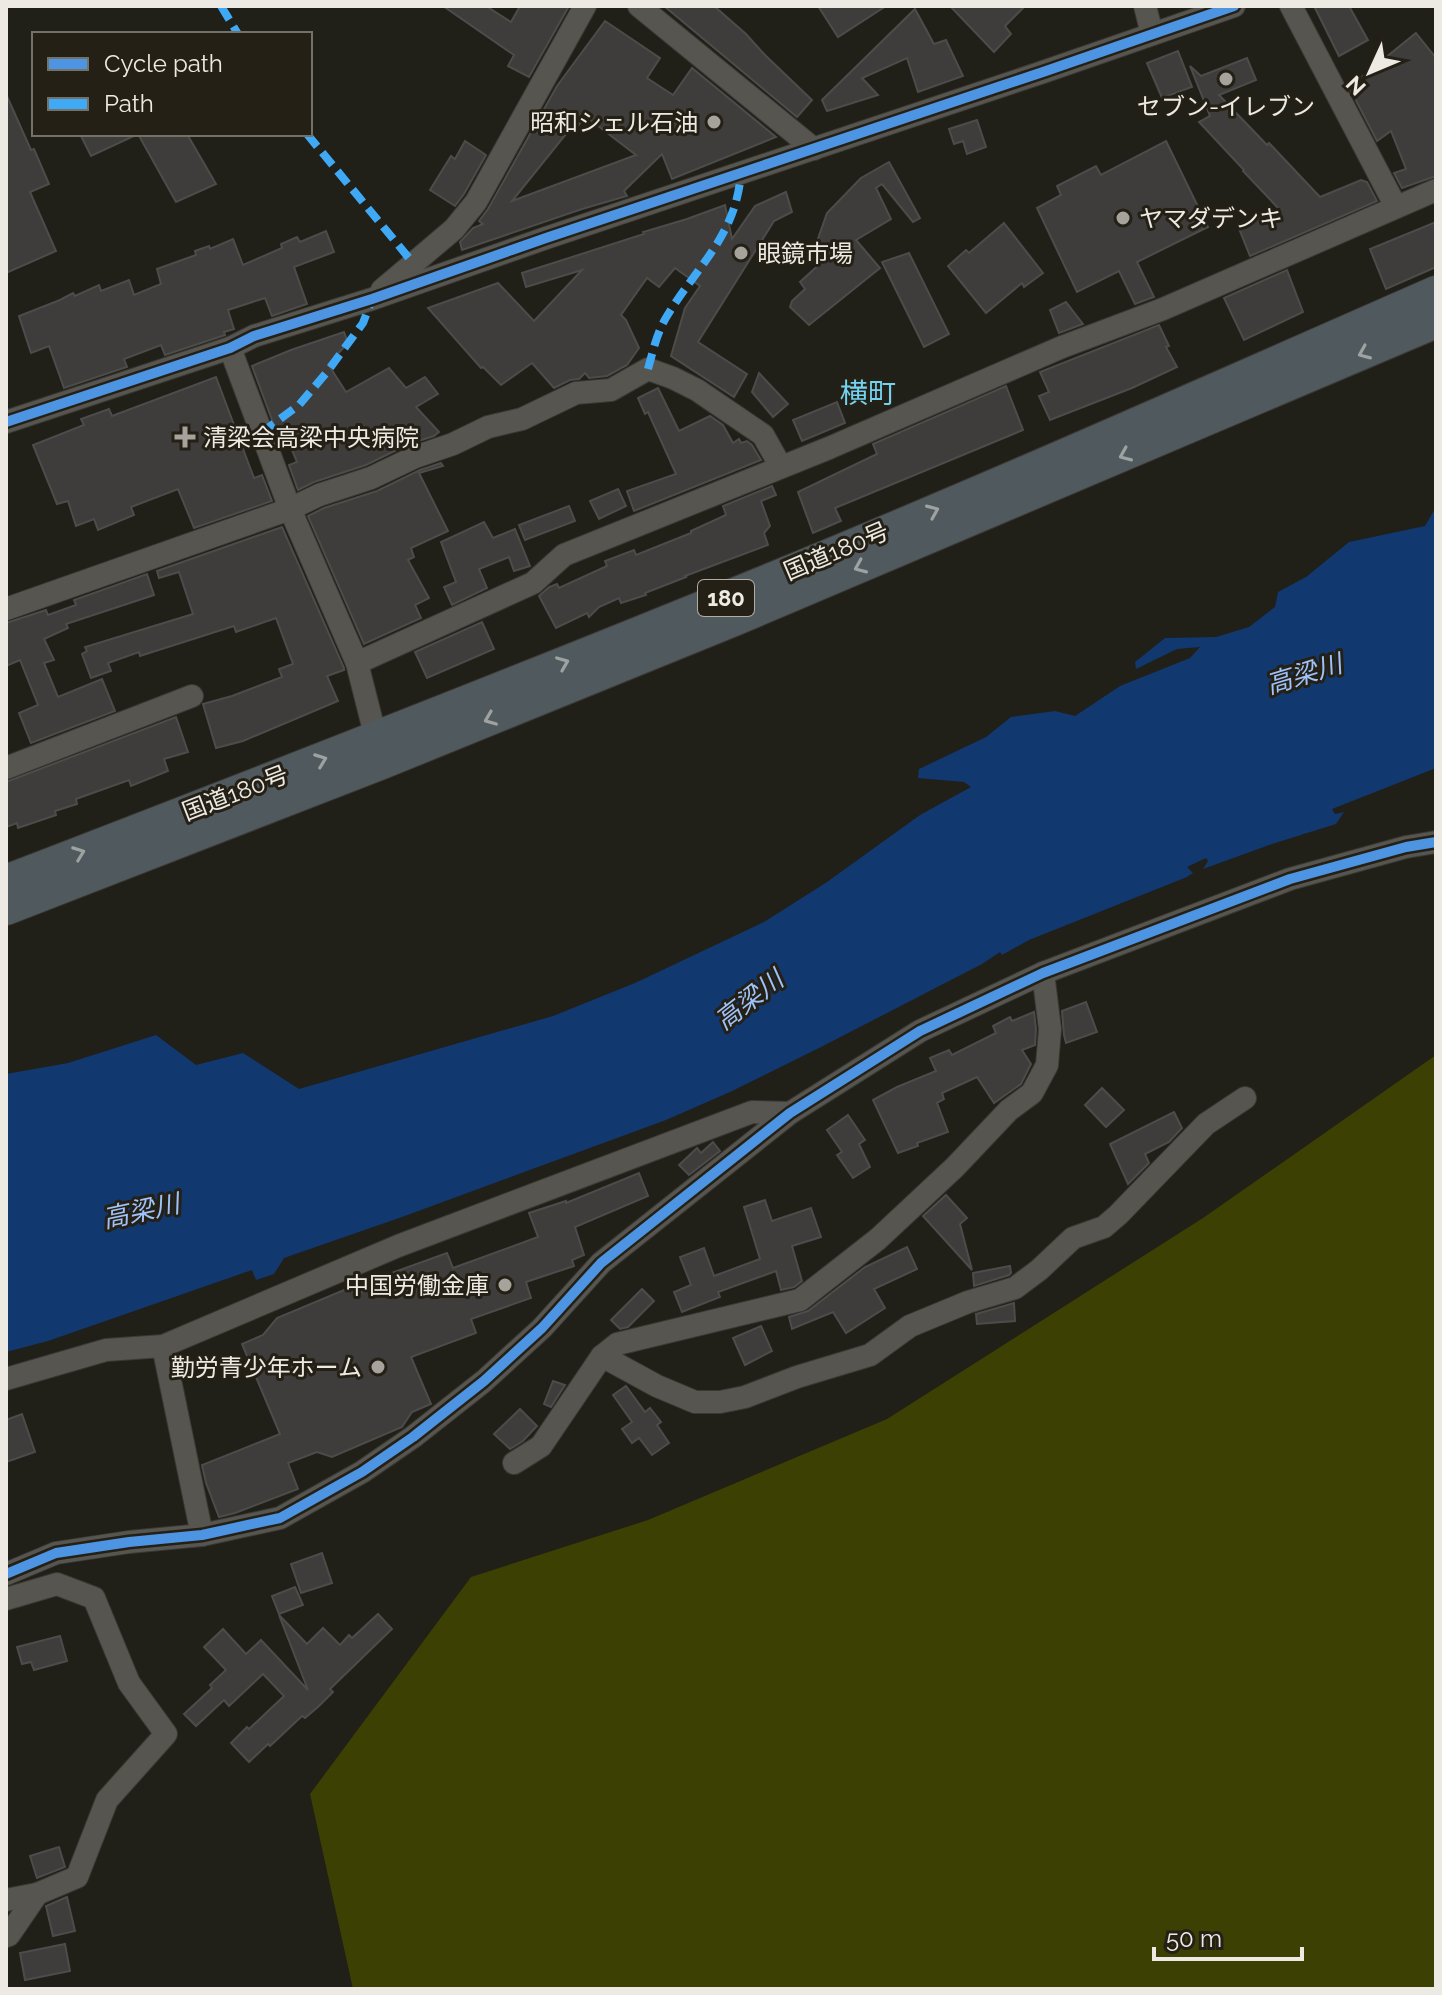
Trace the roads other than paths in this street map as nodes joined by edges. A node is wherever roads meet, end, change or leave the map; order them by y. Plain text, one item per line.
1 (585, 6) edge
2 (639, 6) edge
3 (1145, 6) edge
4 (1164, 6) edge
5 (1234, 6) edge
6 (1291, 6) edge
7 (1180, 24) junction
8 (1152, 34) junction
9 (814, 149) junction
10 (1436, 190) edge
11 (1396, 207) junction
12 (1436, 292) edge
13 (372, 299) junction
14 (1436, 322) edge
15 (230, 348) junction
16 (6, 422) edge
17 (781, 467) junction
18 (290, 509) junction
19 (6, 609) edge
20 (357, 663) junction
21 (192, 696) dead end
22 (379, 751) junction
23 (6, 768) edge
24 (1436, 842) edge
25 (6, 881) edge
26 (6, 909) edge
27 (1043, 973) junction
28 (1245, 1098) dead end
29 (790, 1113) junction
30 (163, 1346) junction
31 (602, 1356) junction
32 (6, 1379) edge
33 (514, 1463) dead end
34 (202, 1535) junction
35 (6, 1574) edge
36 (6, 1599) edge
37 (37, 1894) junction
38 (6, 1900) edge
39 (6, 1936) edge

1 - 13 street
2 - 9 street
3 - 8 street
4 - 7 street
5 - 7 street
6 - 11 street
7 - 8 street
8 - 9 street
9 - 13 street
10 - 11 street
11 - 17 street
22 -> 12 highway, 国道180号 / 180
13 - 15 street
14 -> 22 highway, 国道180号 / 180
15 - 16 street
15 - 18 street
17 - 18 street
17 - 20 street
18 - 19 street
18 - 20 street
20 - 22 street
21 - 23 street
25 -> 22 highway, 国道180号 / 180
22 - 26 highway, 国道180号 / 180
24 - 27 street
27 - 29 street
27 - 31 street
28 - 31 street
29 - 30 street
29 - 34 street
30 - 32 street
30 - 34 street
31 - 33 street
34 - 35 street
36 - 37 street
37 - 38 street
37 - 39 street

